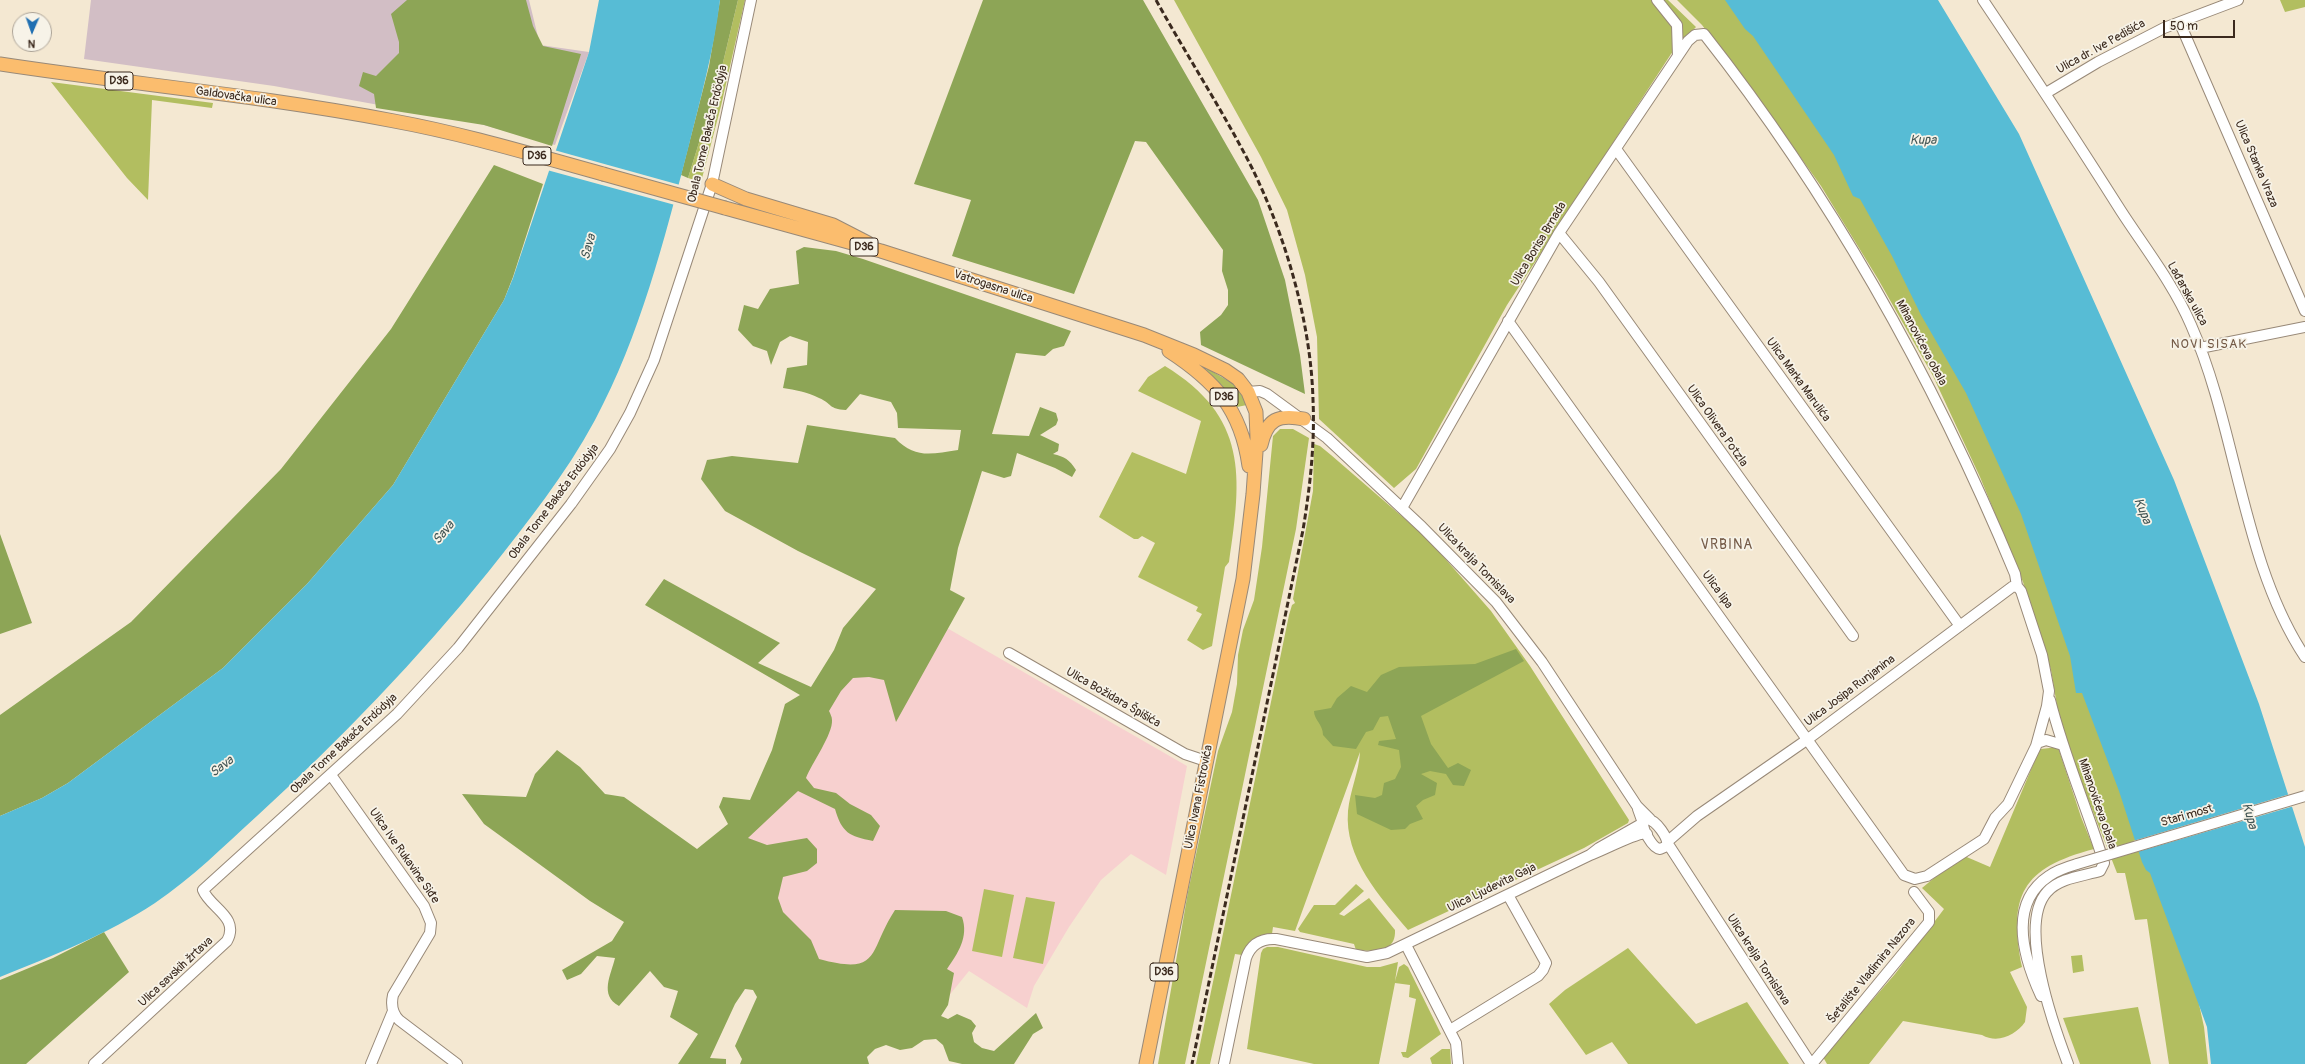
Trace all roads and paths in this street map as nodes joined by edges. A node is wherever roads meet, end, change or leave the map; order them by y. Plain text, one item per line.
1 (751, 0) edge
2 (1657, 0) edge
3 (1983, 0) edge
4 (2238, 0) edge
5 (2182, 28) dead end
6 (1704, 34) joint
7 (1678, 58) junction
8 (0, 64) edge
9 (2046, 93) junction
10 (1616, 149) junction
11 (712, 184) junction
12 (725, 208) joint
13 (1559, 233) junction
14 (881, 252) junction
15 (2305, 311) edge
16 (1508, 321) junction
17 (2305, 327) edge
18 (1144, 335) junction
19 (2200, 348) junction
20 (1248, 392) junction
21 (1304, 419) junction
22 (1255, 460) junction
23 (1253, 494) junction
24 (1402, 508) junction
25 (2017, 586) junction
26 (1960, 626) junction
27 (1853, 636) dead end
28 (1009, 653) dead end
29 (2305, 657) edge
30 (2048, 696) junction
31 (1808, 738) junction
32 (2036, 744) junction
33 (2063, 745) junction
34 (1206, 761) junction
35 (331, 775) junction
36 (2305, 796) edge
37 (1697, 816) junction
38 (1646, 821) junction
39 (1661, 831) junction
40 (1647, 834) junction
41 (1667, 843) junction
42 (1657, 848) junction
43 (1590, 855) junction
44 (1684, 870) junction
45 (205, 888) joint
46 (1914, 892) dead end
47 (1508, 895) junction
48 (1406, 945) junction
49 (2047, 1007) junction
50 (393, 1011) junction
51 (1450, 1030) junction
52 (94, 1064) edge
53 (372, 1064) edge
54 (457, 1064) edge
55 (1146, 1064) edge
56 (1224, 1064) edge
57 (1458, 1064) edge
58 (1811, 1064) edge
59 (2068, 1064) edge

1 - 11 street, Obala Tome Bakača Erdödyja
2 - 7 street
3 - 9 street, Lađarska ulica
4 - 9 street, Ulica dr. Ive Pedišića
5 - 15 street, Ulica Stanka Vraza
6 - 7 street, Ulica Borisa Brnada
6 - 25 street, Mihanovićeva obala
7 - 10 street, Ulica Borisa Brnada
8 - 12 main road, Galdovačka ulica / D36, bridge
9 - 19 street, Lađarska ulica
10 - 13 street, Ulica Borisa Brnada
10 - 26 street, Ulica Marka Marulića
11 - 14 main road
11 - 35 street, Obala Tome Bakača Erdödyja
12 - 14 main road, Vatrogasna ulica / D36
13 - 16 street, Ulica Borisa Brnada
13 - 27 street, Ulica Olivera Potzla
14 - 18 main road, Vatrogasna ulica / D36
16 - 24 street, Ulica Borisa Brnada
16 - 31 street, Ulica lipa
17 - 19 street
18 - 20 main road, Vatrogasna ulica / D36
18 - 23 main road, D36
19 - 29 street, Lađarska ulica
20 - 21 street, Ulica kralja Tomislava
20 - 22 main road, D36
21 - 22 main road
21 - 24 street, Ulica kralja Tomislava
22 - 23 main road, D36
23 - 34 main road, Ulica Ivana Fistrovića / D36
24 - 38 street, Ulica kralja Tomislava
25 - 26 street, Ulica Josipa Runjanina
25 - 30 street, Mihanovićeva obala
26 - 31 street, Ulica Josipa Runjanina
28 - 34 street, Ulica Božidara Špišića
30 - 32 street, Mihanovićeva obala
30 - 33 street, Mihanovićeva obala
31 - 32 street, Ulica lipa
31 - 37 street, Ulica Josipa Runjanina
32 - 33 street
33 - 49 street, Mihanovićeva obala
34 - 55 main road, Ulica Ivana Fistrovića / D36
35 - 45 street, Obala Tome Bakača Erdödyja
35 - 50 street, Ulica Ive Rukavine Siđe
36 - 49 street, Stari most, bridge
37 - 39 street, Ulica Josipa Runjanina
37 - 41 street, Ulica Josipa Runjanina
38 - 39 street, Ulica kralja Tomislava
38 - 40 street, Ulica kralja Tomislava
38 - 43 street, Ulica Ljudevita Gaja
39 - 41 street, Ulica kralja Tomislava
40 - 42 street, Ulica kralja Tomislava
40 - 43 street, Ulica Ljudevita Gaja
41 - 42 street
41 - 44 street, Ulica kralja Tomislava
42 - 44 street, Ulica kralja Tomislava
43 - 47 street, Ulica Ljudevita Gaja
44 - 58 street, Ulica kralja Tomislava
45 - 52 street, Ulica savskih žrtava
46 - 58 street, Šetalište Vladimira Nazora
47 - 48 street, Ulica Ljudevita Gaja
47 - 51 street
48 - 51 street
48 - 56 street, Ulica Ljudevita Gaja
49 - 59 street
50 - 53 street, Ulica Ive Rukavine Siđe
50 - 54 street
51 - 57 street

